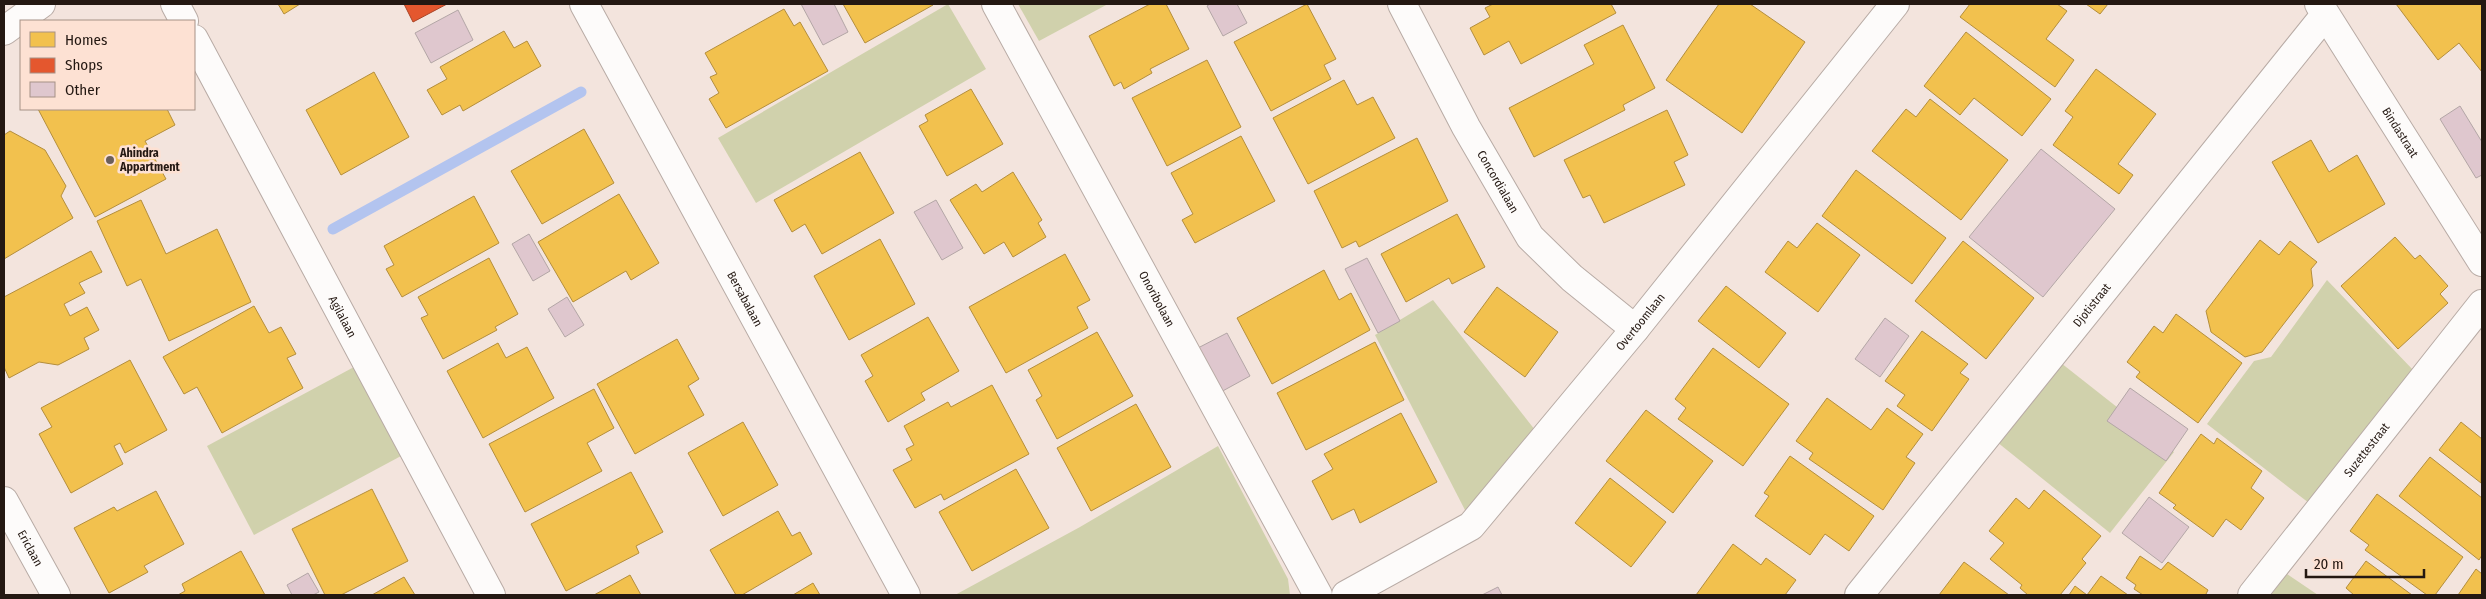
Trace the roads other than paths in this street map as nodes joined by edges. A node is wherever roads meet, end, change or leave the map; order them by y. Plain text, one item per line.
1 (41, 4) edge
2 (175, 4) edge
3 (584, 4) edge
4 (996, 4) edge
5 (1402, 4) edge
6 (1895, 4) edge
7 (2322, 9) edge
8 (183, 20) edge
9 (4, 31) edge
10 (195, 41) edge
11 (2482, 262) edge
12 (2482, 304) edge
13 (1635, 329) junction
14 (4, 501) edge
15 (56, 595) edge
16 (491, 595) edge
17 (906, 595) edge
18 (1318, 595) edge
19 (1346, 595) edge
20 (1859, 595) edge
21 (2252, 595) edge

1 - 9 street
2 - 8 street
3 - 17 street, Bersabalaan
4 - 18 street, Onoribolaan
5 - 13 street, Concordialaan
6 - 13 street, Overtoomlaan
7 - 11 street, Bindastraat
7 - 20 street, Djotistraat
10 - 16 street, Agilalaan
12 - 21 street, Suzettestraat
13 - 19 street, Overtoomlaan
14 - 15 street, Ericlaan

